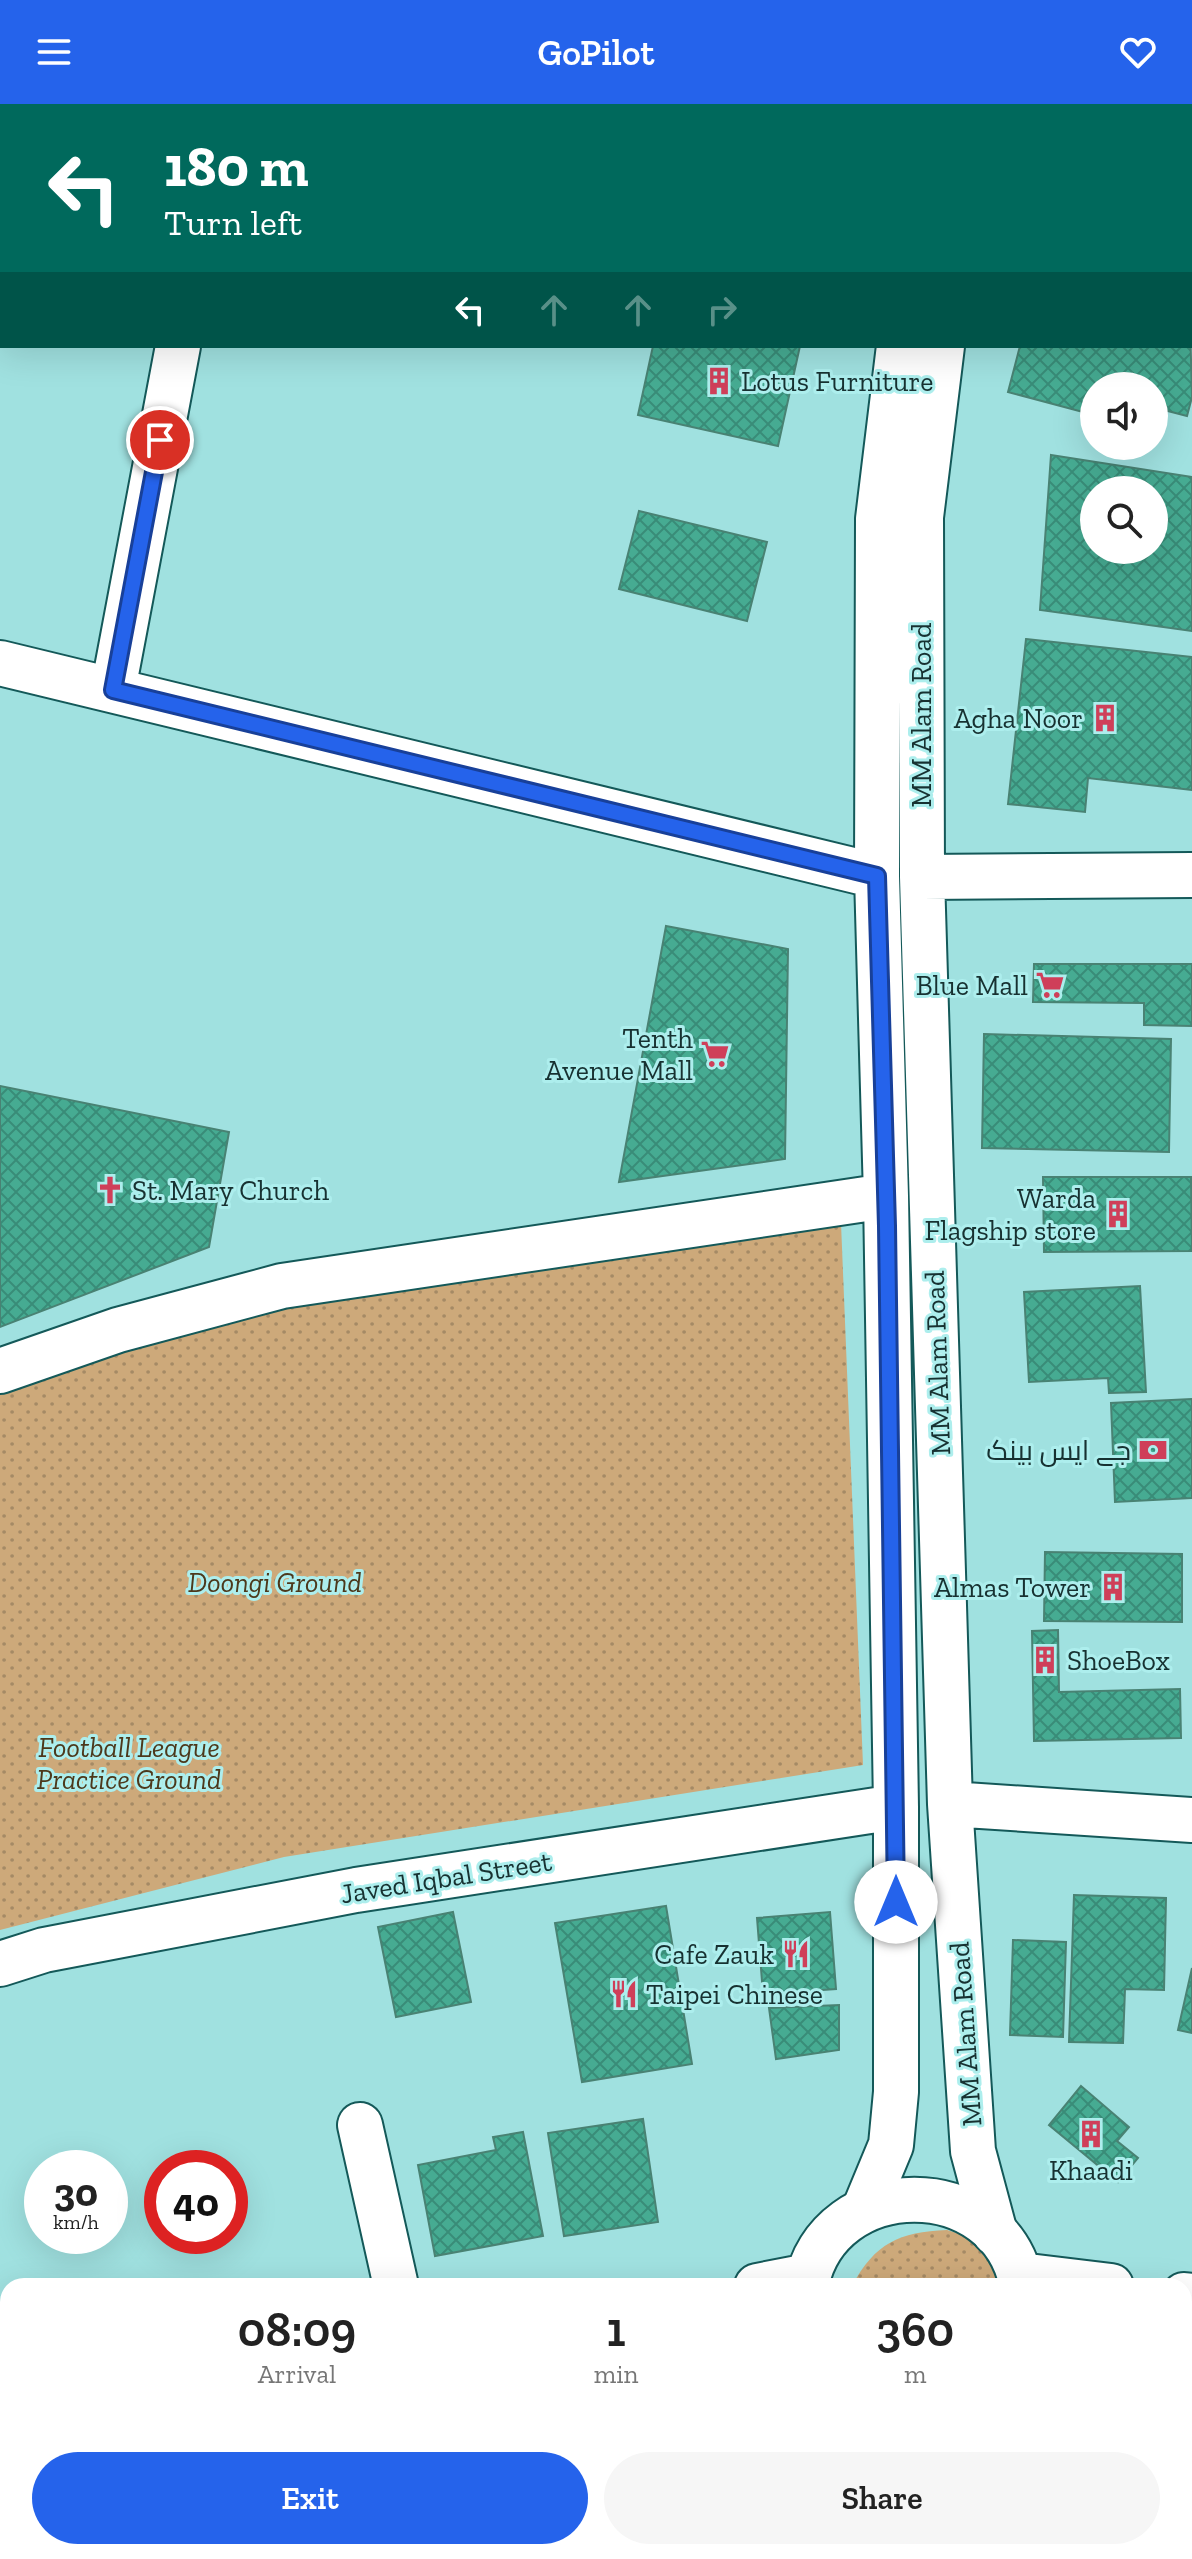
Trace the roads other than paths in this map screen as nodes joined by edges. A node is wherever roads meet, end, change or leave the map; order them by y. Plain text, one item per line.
1 (178, 348) edge
2 (899, 348) edge
3 (942, 348) edge
4 (0, 663) edge
5 (113, 690) junction
6 (1192, 875) edge
7 (877, 876) junction
8 (922, 877) junction
9 (886, 1196) junction
10 (0, 1371) edge
11 (950, 1804) junction
12 (896, 1807) junction
13 (1192, 1820) edge
14 (0, 1964) edge
15 (360, 2125) dead end
16 (864, 2210) junction
17 (995, 2233) junction
18 (394, 2278) edge
19 (808, 2278) edge
20 (1020, 2278) edge

1 - 5 street
2 - 7 street, MM Alam Road
3 - 8 street, MM Alam Road
4 - 5 street
5 - 7 street
6 - 8 street
7 - 9 street, MM Alam Road
8 - 11 street, MM Alam Road
9 - 10 street
9 - 12 street, MM Alam Road
11 - 13 street
11 - 17 street, MM Alam Road
12 - 14 street, Javed Iqbal Street
12 - 16 street, MM Alam Road
15 - 18 street
16 - 17 street
16 - 19 street
17 - 20 street

